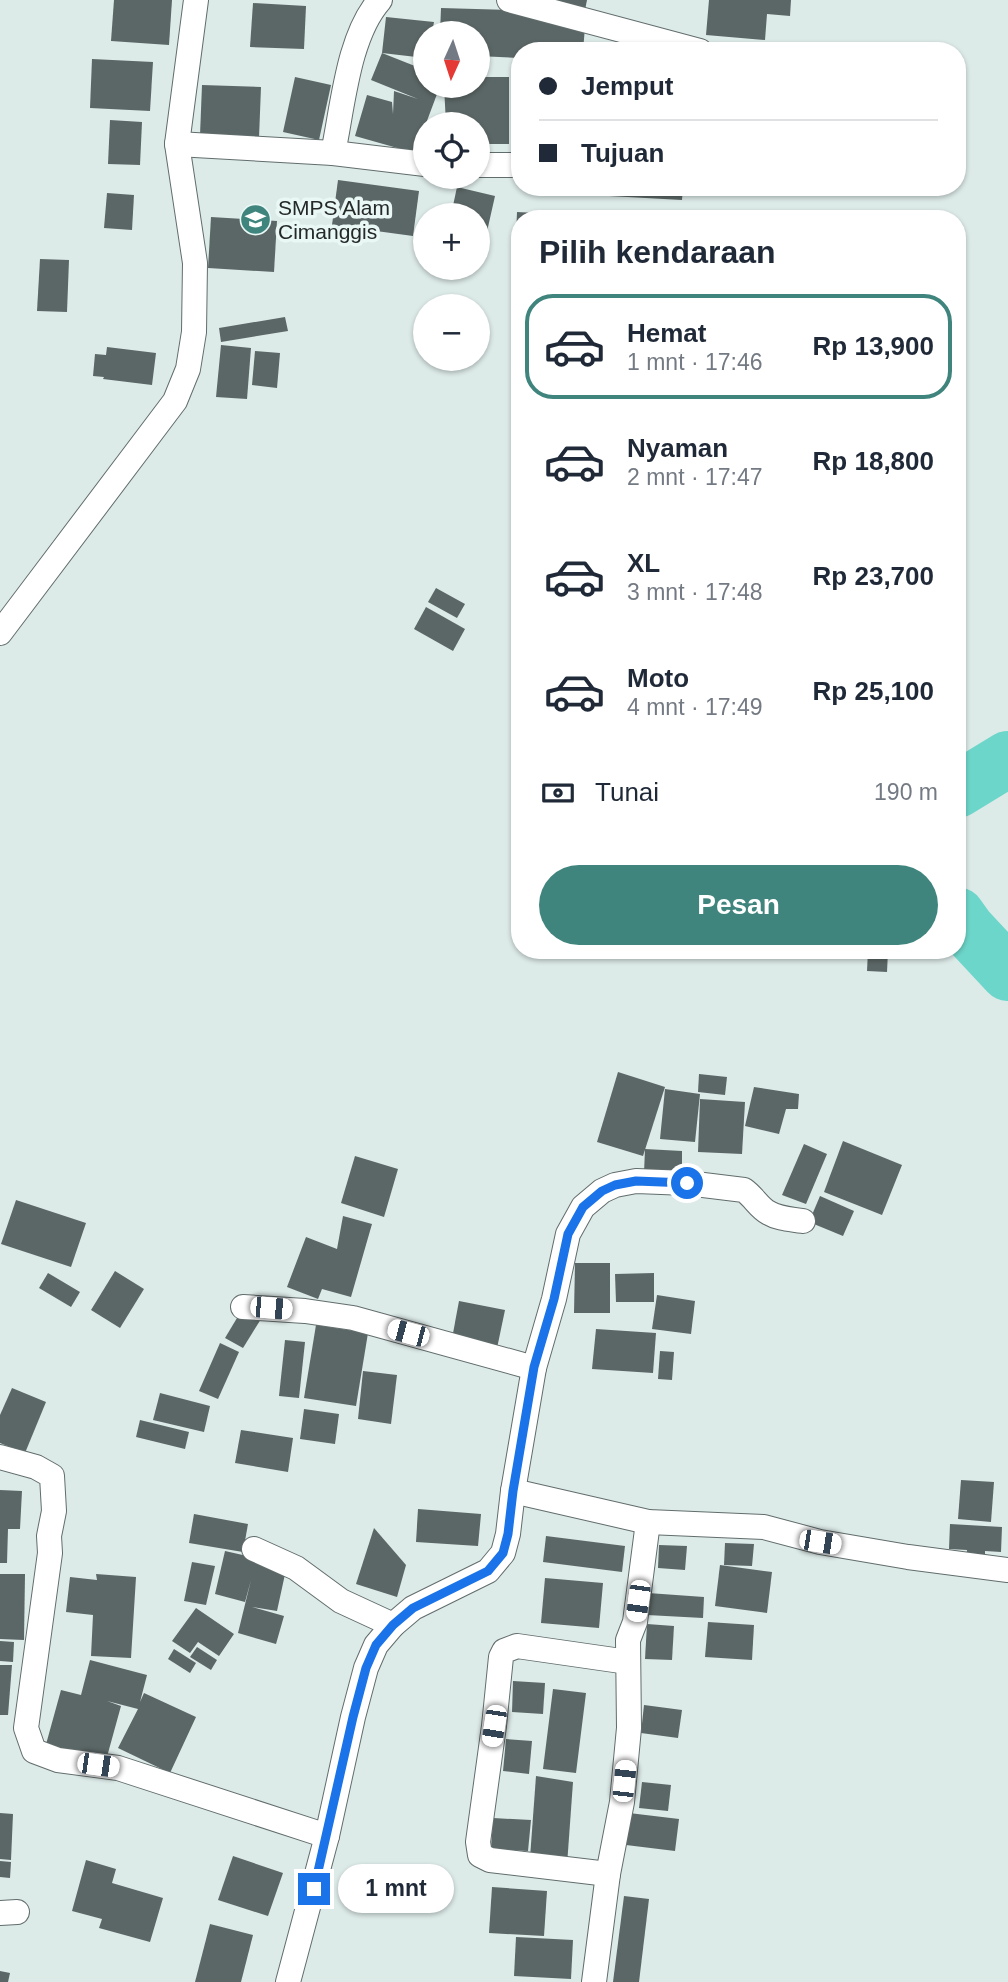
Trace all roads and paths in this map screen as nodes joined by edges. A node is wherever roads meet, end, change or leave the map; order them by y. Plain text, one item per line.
1 (196, 0) edge
2 (380, 0) edge
3 (509, 0) edge
4 (666, 42) edge
5 (177, 144) junction
6 (333, 153) junction
7 (413, 163) edge
8 (511, 165) edge
9 (490, 166) edge
10 (0, 634) edge
11 (803, 1220) dead end
12 (243, 1307) dead end
13 (534, 1367) junction
14 (0, 1457) edge
15 (513, 1491) junction
16 (648, 1522) junction
17 (254, 1549) dead end
18 (1008, 1570) edge
19 (393, 1625) junction
20 (628, 1662) junction
21 (327, 1836) junction
22 (608, 1874) junction
23 (288, 1982) edge
24 (594, 1982) edge

1 - 5 street
2 - 6 street
3 - 4 street
5 - 6 street
5 - 10 street
6 - 7 street
8 - 9 street
11 - 13 street
12 - 13 street
13 - 15 street
14 - 21 street
15 - 16 street
15 - 19 street
16 - 18 street
16 - 20 street
17 - 19 street
19 - 21 street
20 - 22 street
20 - 22 street
21 - 23 street
22 - 24 street

